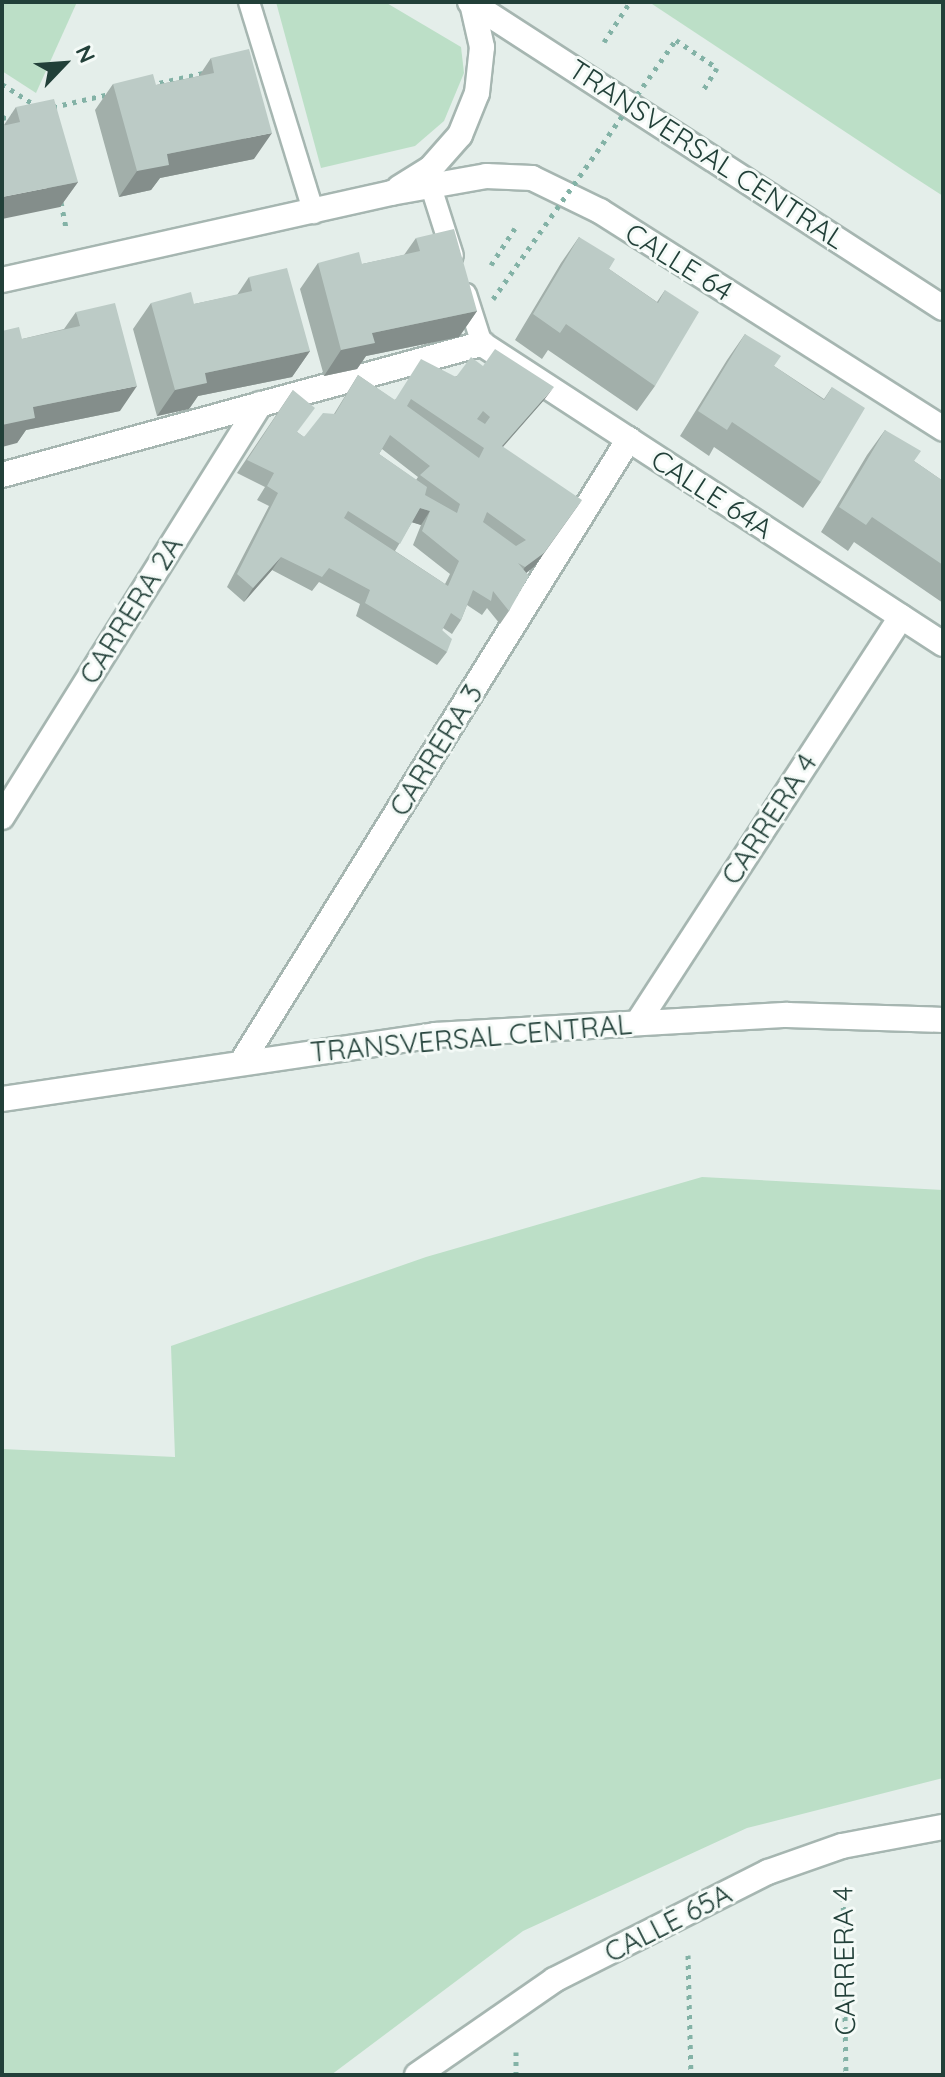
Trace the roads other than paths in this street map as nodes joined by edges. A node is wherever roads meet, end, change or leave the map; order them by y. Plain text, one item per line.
1 (249, 2) edge
2 (471, 2) edge
3 (431, 187) junction
4 (391, 193) junction
5 (314, 213) junction
6 (2, 280) edge
7 (943, 308) edge
8 (482, 344) junction
9 (260, 404) junction
10 (943, 429) edge
11 (629, 439) junction
12 (2, 475) edge
13 (901, 617) junction
14 (943, 644) edge
15 (2, 817) edge
16 (943, 1020) edge
17 (638, 1022) junction
18 (243, 1060) junction
19 (2, 1099) edge
20 (943, 1827) edge
21 (417, 2075) edge

1 - 5 lane
2 - 4 street
2 - 7 street, TRANSVERSAL CENTRAL
3 - 4 street, CALLE 64
3 - 8 lane
3 - 10 street, CALLE 64
4 - 5 street
5 - 6 street
8 - 9 street
8 - 11 street, CALLE 64A
9 - 12 street
9 - 15 street, CARRERA 2A
11 - 13 street, CALLE 64A
11 - 18 street, CARRERA 3
13 - 14 street, CALLE 64A
13 - 17 street, CARRERA 4
16 - 17 street, TRANSVERSAL CENTRAL
17 - 18 street, TRANSVERSAL CENTRAL
18 - 19 street, TRANSVERSAL CENTRAL
20 - 21 street, CALLE 65A

